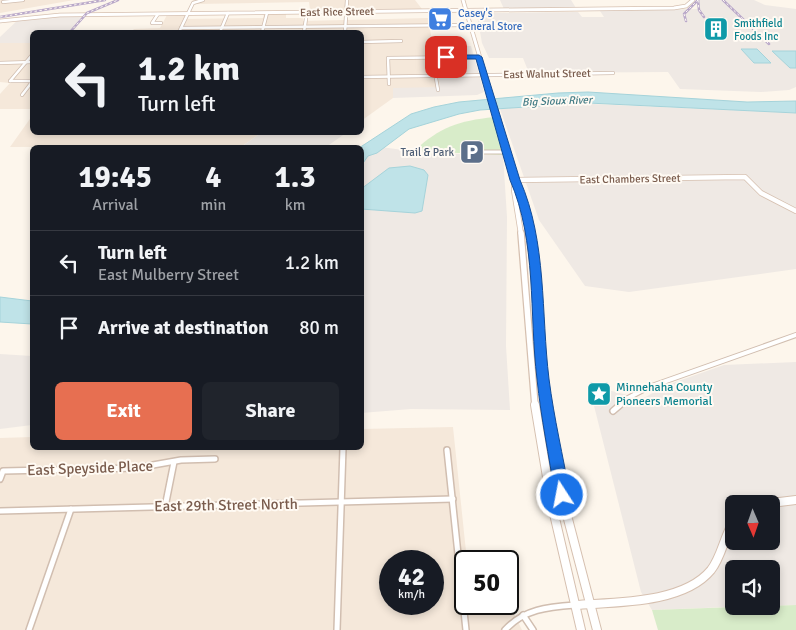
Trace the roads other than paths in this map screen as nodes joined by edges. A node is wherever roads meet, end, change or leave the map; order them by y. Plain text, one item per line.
1 (23, 0) edge
2 (203, 0) edge
3 (347, 0) edge
4 (463, 0) edge
5 (692, 0) edge
6 (4, 1) edge
7 (0, 4) edge
8 (466, 10) junction
9 (490, 10) junction
10 (307, 12) junction
11 (346, 12) junction
12 (228, 13) junction
13 (267, 13) junction
14 (158, 14) junction
15 (188, 14) junction
16 (469, 19) junction
17 (0, 21) edge
18 (161, 23) dead end
19 (470, 25) junction
20 (345, 26) junction
21 (263, 27) junction
22 (304, 27) junction
23 (181, 28) joint
24 (222, 28) junction
25 (262, 30) edge
26 (345, 30) edge
27 (401, 41) dead end
28 (364, 42) edge
29 (431, 49) dead end
30 (30, 57) edge
31 (479, 57) junction
32 (433, 58) junction
33 (26, 62) junction
34 (30, 62) edge
35 (0, 63) edge
36 (613, 73) dead end
37 (484, 75) junction
38 (389, 76) junction
39 (436, 76) junction
40 (364, 77) edge
41 (30, 81) edge
42 (30, 84) edge
43 (389, 84) dead end
44 (438, 90) dead end
45 (22, 95) dead end
46 (468, 152) dead end
47 (507, 152) junction
48 (515, 180) junction
49 (796, 211) edge
50 (796, 335) edge
51 (613, 411) dead end
52 (343, 450) edge
53 (447, 450) dead end
54 (215, 459) dead end
55 (174, 462) junction
56 (0, 478) edge
57 (453, 499) junction
58 (796, 500) edge
59 (780, 502) edge
60 (341, 503) junction
61 (165, 507) junction
62 (71, 509) junction
63 (0, 511) edge
64 (725, 537) edge
65 (589, 604) junction
66 (575, 605) junction
67 (522, 615) junction
68 (29, 630) edge
69 (337, 630) edge
70 (466, 630) edge
71 (505, 630) edge
72 (533, 630) edge
73 (581, 630) edge
74 (596, 630) edge

1 - 6 street
2 - 15 street
3 - 11 street
4 - 8 main road
5 - 9 main road, East Rice Street
6 - 7 street
8 - 9 main road, East Rice Street
8 - 11 main road, East Rice Street
8 - 16 main road
9 - 16 main road
10 - 11 main road, East Rice Street
10 - 13 main road, East Rice Street
10 - 22 street
11 - 20 street
12 - 13 main road, East Rice Street
12 - 15 main road, East Rice Street
12 - 24 street
13 - 21 street
14 - 15 main road, East Rice Street
14 - 17 main road, East Rice Street
14 - 18 street
15 - 23 street
16 - 19 main road
19 - 20 street
19 - 31 main road
20 - 22 street
20 - 26 street
21 - 22 street
21 - 24 street
21 - 25 street
23 - 24 street
27 - 28 street
29 - 32 street
30 - 33 street
31 - 32 street
31 - 37 main road
32 - 38 street
32 - 39 street
33 - 34 street
33 - 35 street
33 - 41 street
36 - 37 street, East Walnut Street
37 - 39 street, East Walnut Street
37 - 47 main road
38 - 39 street, East Walnut Street
38 - 40 street, East Walnut Street
38 - 43 street
39 - 44 street
42 - 45 street
46 - 47 street
47 - 48 main road
48 - 49 main road, East Chambers Street
48 - 65 main road
48 - 66 main road
50 - 51 street
52 - 60 street
53 - 57 street
54 - 55 street, East Speyside Place
55 - 56 street, East Speyside Place
55 - 61 street
57 - 60 street, East 29th Street North
57 - 70 street
58 - 59 main road
60 - 61 street, East 29th Street North
60 - 69 street
61 - 62 street, East 29th Street North
62 - 63 street, East 29th Street North
62 - 68 street
64 - 65 main road
65 - 66 main road
65 - 74 main road
66 - 67 street
66 - 73 main road
67 - 71 street
67 - 72 street

